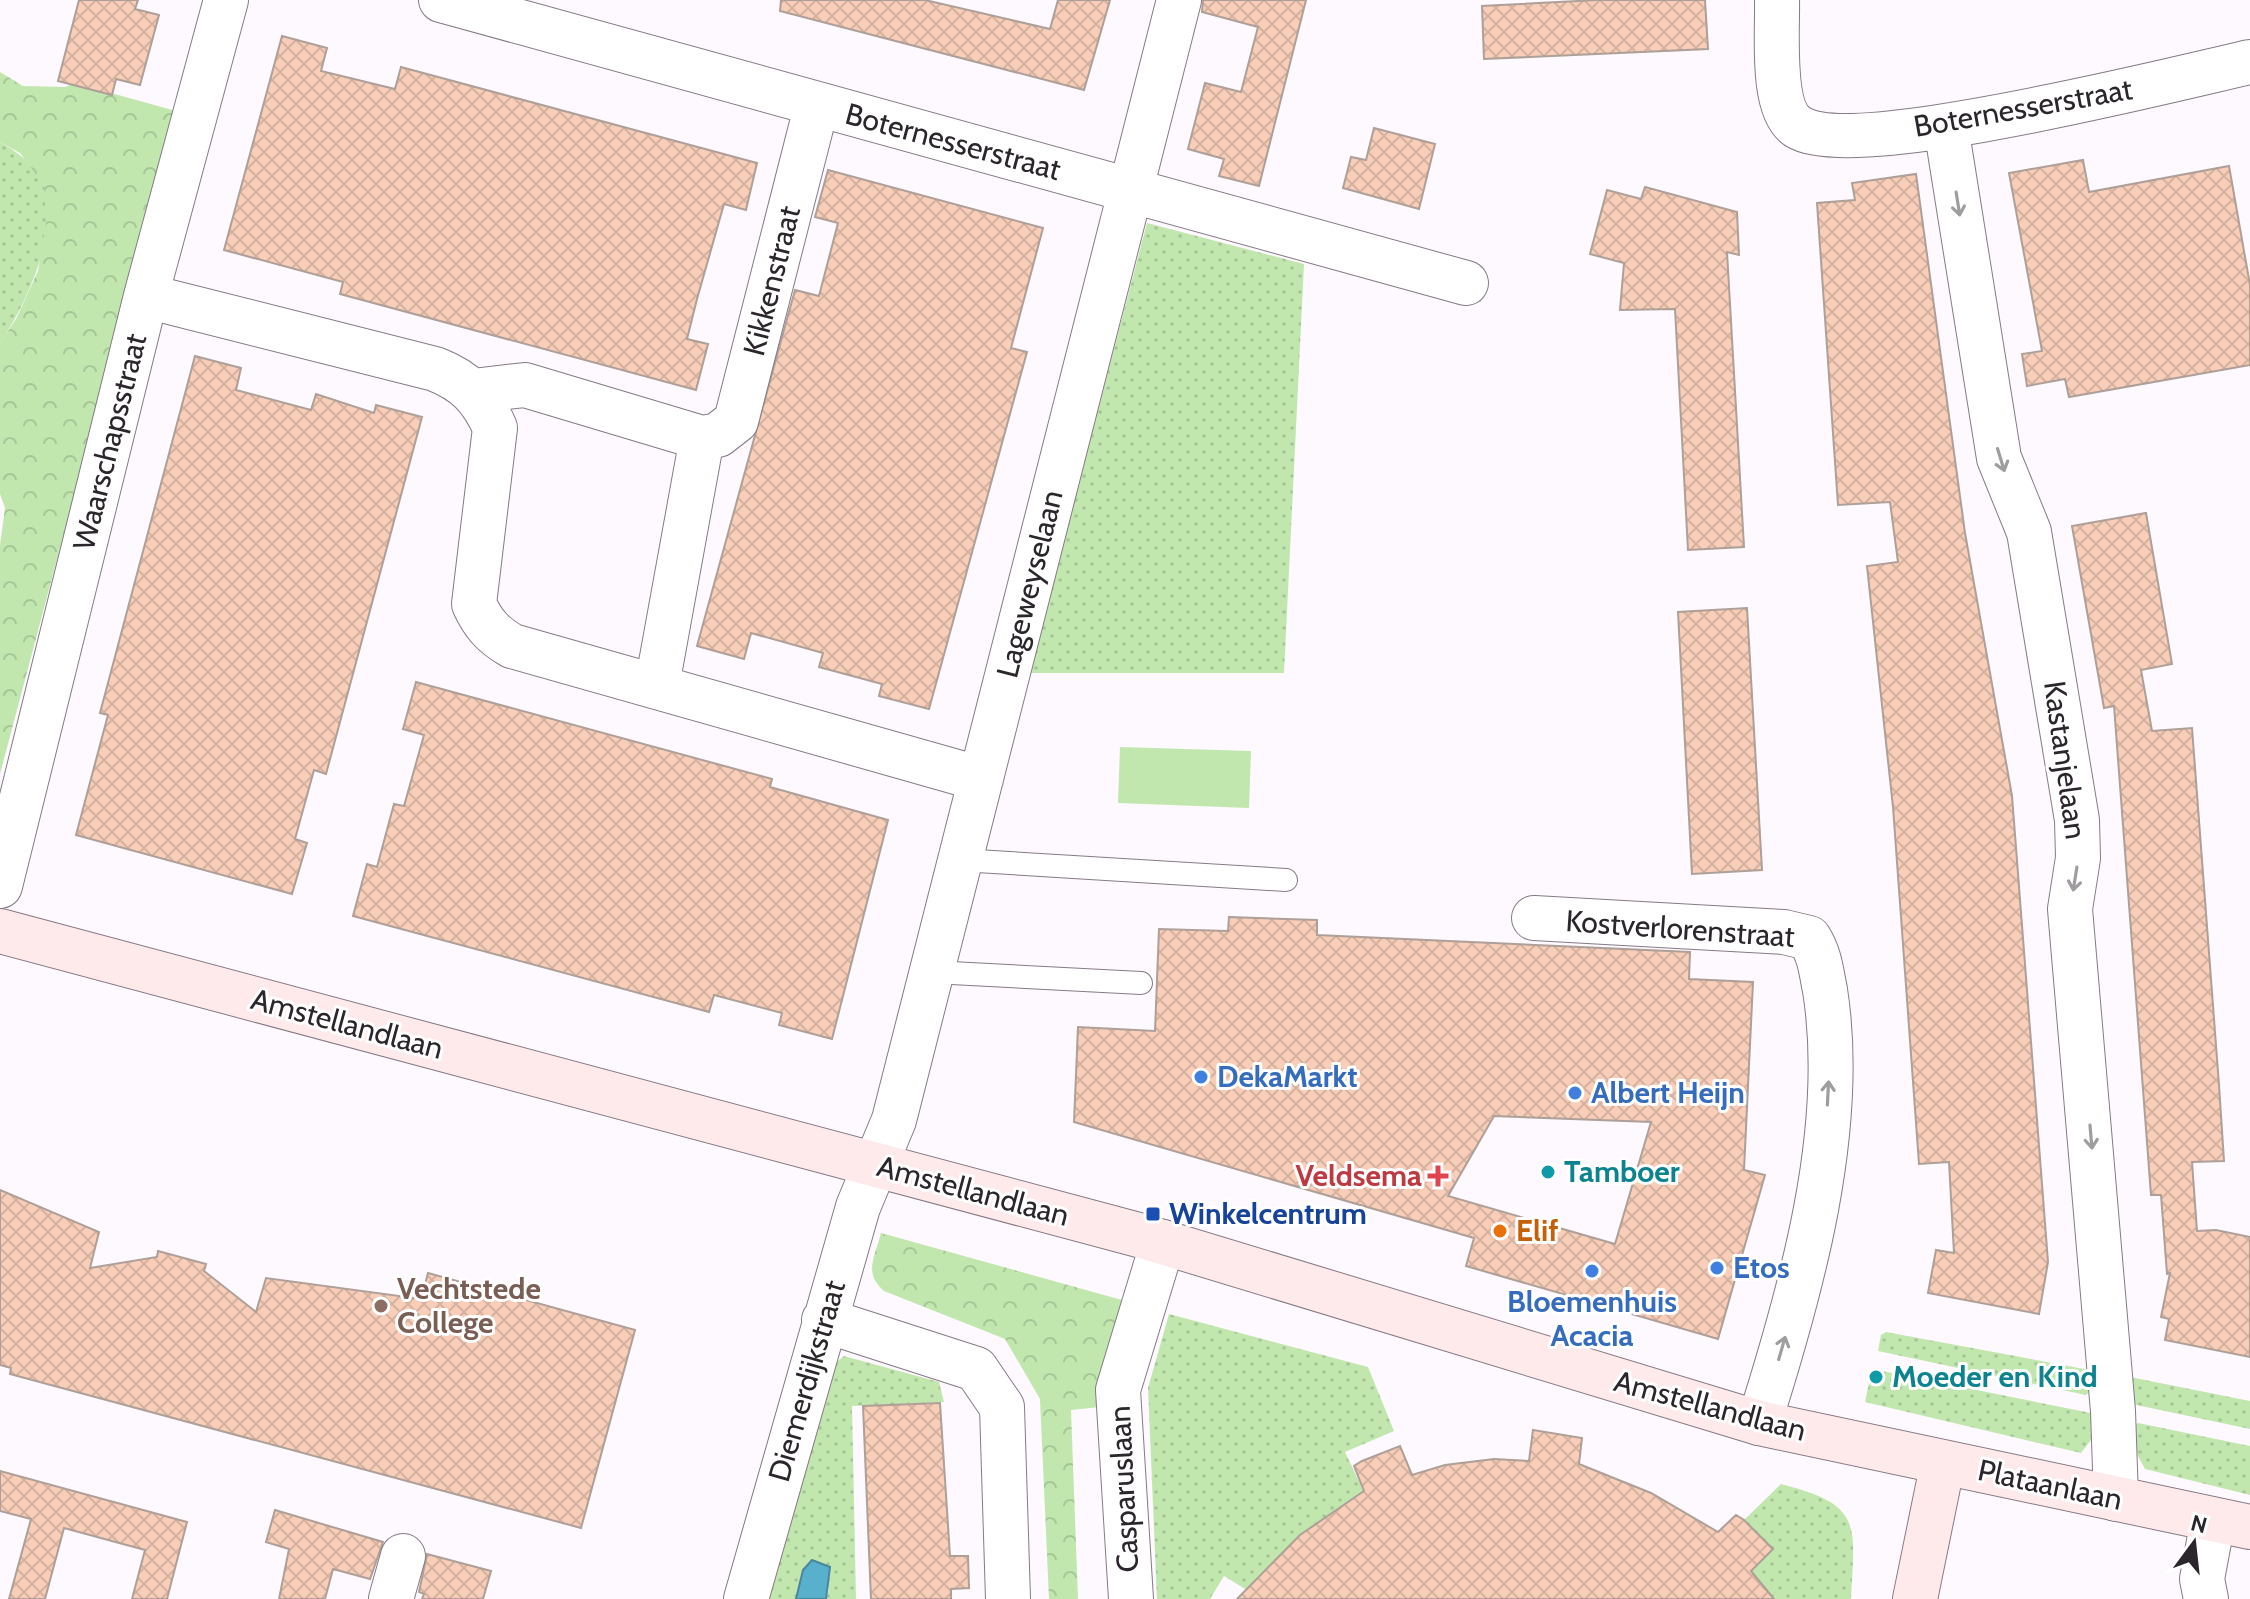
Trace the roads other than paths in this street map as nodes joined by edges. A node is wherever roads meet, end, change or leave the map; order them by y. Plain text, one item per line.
1 (226, 0) edge
2 (441, 0) edge
3 (1179, 0) edge
4 (1777, 0) edge
5 (2250, 62) edge
6 (817, 104) junction
7 (1946, 127) junction
8 (1128, 190) junction
9 (1466, 283) dead end
10 (146, 296) junction
11 (473, 391) junction
12 (702, 438) junction
13 (657, 685) junction
14 (981, 779) junction
15 (960, 860) junction
16 (1286, 880) dead end
17 (0, 886) edge
18 (1534, 918) dead end
19 (0, 931) edge
20 (932, 972) junction
21 (1141, 983) dead end
22 (873, 1164) junction
23 (1163, 1242) junction
24 (824, 1320) junction
25 (1759, 1423) junction
26 (1943, 1462) junction
27 (2116, 1499) junction
28 (2231, 1524) edge
29 (403, 1556) dead end
30 (391, 1599) edge
31 (746, 1599) edge
32 (1008, 1599) edge
33 (1131, 1599) edge
34 (1915, 1599) edge
35 (2206, 1599) edge

1 - 10 street, Waarschapsstraat
2 - 6 street, Boternesserstraat
3 - 8 street, Lageweyselaan
4 - 7 street, Boternesserstraat
5 - 7 street, Boternesserstraat
6 - 8 street, Boternesserstraat
6 - 12 street, Kikkenstraat
7 -> 27 street, Kastanjelaan
8 - 9 street, Boternesserstraat
8 - 14 street, Lageweyselaan
10 - 11 street
10 - 17 street, Waarschapsstraat
11 - 12 street
11 - 13 street
12 - 13 street
13 - 14 street
14 - 15 street, Lageweyselaan
15 - 16 lane
15 - 20 street, Lageweyselaan
25 -> 18 street, Kostverlorenstraat
19 - 22 main road, Amstellandlaan
20 - 21 lane
20 - 22 street, Lageweyselaan
22 - 23 main road, Amstellandlaan
22 - 24 street, Diemerdijkstraat
23 - 25 main road, Amstellandlaan
23 - 33 street, Casparuslaan
24 - 31 street, Diemerdijkstraat
24 - 32 street
25 - 26 main road, Amstellandlaan
26 - 27 main road, Plataanlaan
26 - 34 main road
27 - 28 main road, Plataanlaan
28 - 35 street
29 - 30 street

